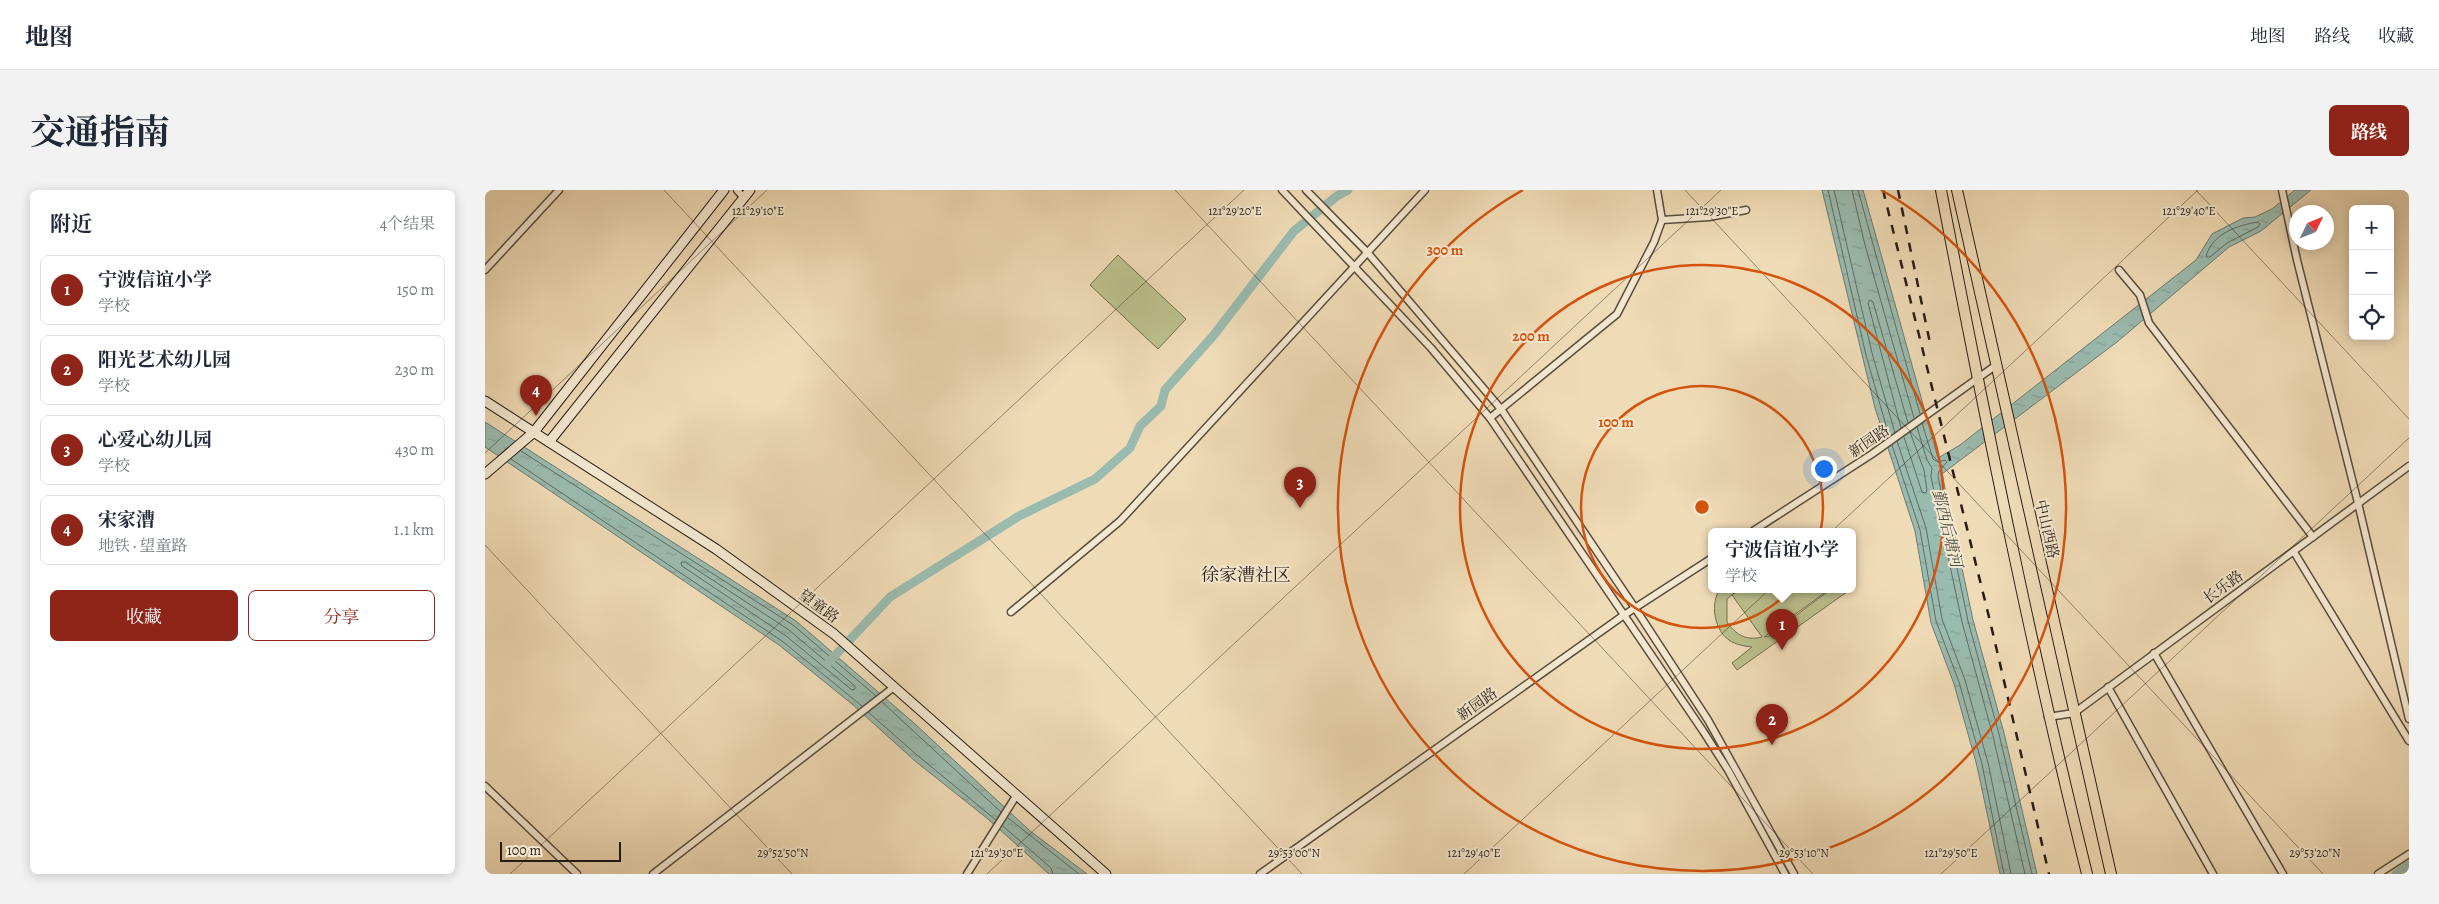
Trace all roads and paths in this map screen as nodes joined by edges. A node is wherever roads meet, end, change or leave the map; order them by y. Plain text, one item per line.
1 (559, 190) edge
2 (724, 190) edge
3 (737, 190) edge
4 (750, 190) edge
5 (1282, 190) edge
6 (1425, 190) edge
7 (1657, 190) edge
8 (1941, 190) edge
9 (1957, 190) edge
10 (2282, 190) edge
11 (1308, 192) edge
12 (744, 198) junction
13 (1746, 210) dead end
14 (1662, 220) junction
15 (1367, 252) junction
16 (1355, 265) junction
17 (485, 270) edge
18 (2119, 270) dead end
19 (1995, 366) junction
20 (1977, 379) junction
21 (485, 401) edge
22 (1501, 409) junction
23 (1490, 418) junction
24 (534, 432) junction
25 (549, 442) junction
26 (2409, 466) edge
27 (485, 474) edge
28 (2358, 503) junction
29 (1758, 528) edge
30 (2313, 537) junction
31 (2294, 552) junction
32 (1708, 561) edge
33 (1635, 608) junction
34 (1011, 612) dead end
35 (1624, 614) junction
36 (2154, 654) junction
37 (894, 687) junction
38 (2108, 687) junction
39 (2073, 713) junction
40 (2048, 717) junction
41 (2409, 719) edge
42 (2409, 741) edge
43 (485, 786) edge
44 (1016, 796) junction
45 (2409, 854) edge
46 (577, 874) edge
47 (653, 874) edge
48 (967, 874) edge
49 (1107, 874) edge
50 (1260, 874) edge
51 (1785, 874) edge
52 (1793, 874) edge
53 (2087, 874) edge
54 (2111, 874) edge
55 (2213, 874) edge
56 (2283, 874) edge
57 (2378, 874) edge

1 - 17 street
2 - 24 main road
3 - 12 street
4 - 12 main road
5 - 16 street
6 - 15 street
7 - 14 street
8 - 20 main road
9 - 19 main road, 中山西路
10 - 28 street
11 - 15 street
12 - 25 main road
13 - 14 street
14 - 22 street
15 - 16 street
15 - 22 street
16 - 23 street
16 - 34 street
18 - 30 street
19 - 20 street, 新园路
19 - 39 main road, 中山西路
20 - 29 street, 新园路
20 - 40 main road
21 - 24 main road, 望童路
22 - 23 street
22 - 33 street
23 - 35 street
24 - 25 main road, 望童路
24 - 27 main road
25 - 37 main road, 望童路
26 - 28 street, 长乐路
28 - 30 street, 长乐路
28 - 41 street
30 - 31 street, 长乐路
31 - 36 street, 长乐路
31 - 42 street
32 - 33 street, 新园路
33 - 35 street, 新园路
33 - 52 street
35 - 50 street, 新园路
35 - 51 street
36 - 38 street, 长乐路
36 - 56 street
37 - 44 main road, 望童路
37 - 47 street
38 - 39 street, 长乐路
38 - 55 street
39 - 40 street, 长乐路
39 - 54 main road, 中山西路
40 - 53 main road
43 - 46 street
44 - 48 street
44 - 49 main road, 望童路
45 - 57 street

